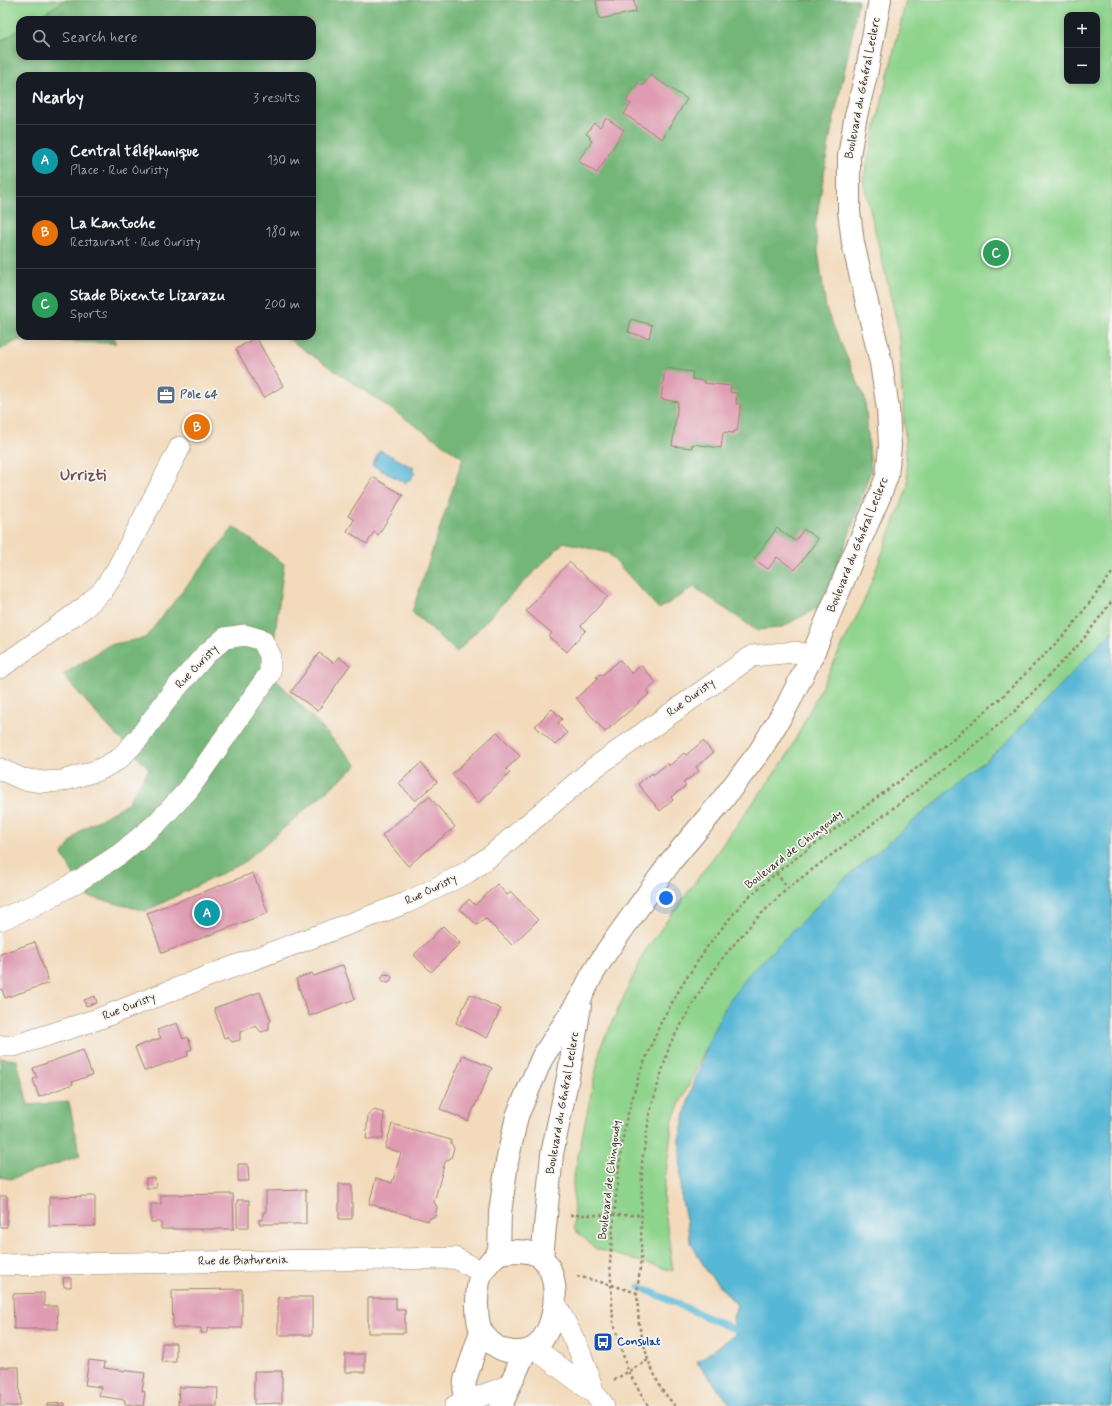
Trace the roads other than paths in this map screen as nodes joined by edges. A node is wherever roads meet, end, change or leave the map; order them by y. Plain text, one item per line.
1 (880, 0) edge
2 (180, 447) dead end
3 (812, 656) junction
4 (0, 668) edge
5 (0, 769) edge
6 (0, 920) edge
7 (581, 997) junction
8 (0, 1046) edge
9 (499, 1254) junction
10 (546, 1263) junction
11 (0, 1265) edge
12 (482, 1272) junction
13 (554, 1302) junction
14 (481, 1331) junction
15 (530, 1350) junction
16 (510, 1385) junction
17 (599, 1399) edge
18 (460, 1405) edge
19 (501, 1406) edge

1 - 3 main road, Boulevard du Général Leclerc
2 - 4 street
3 - 7 main road, Boulevard du Général Leclerc
3 - 8 street, Rue Ouristy
5 - 6 street, Rue Ouristy
7 - 9 main road, Boulevard du Général Leclerc
7 - 10 main road, Boulevard du Général Leclerc
9 - 10 main road
9 - 12 main road
10 - 13 main road
11 - 12 street, Rue de Biaturenia
12 - 14 main road
13 - 15 main road
13 - 17 street
14 - 15 main road
14 - 18 main road
15 - 16 main road
15 - 17 street
16 - 18 street
16 - 19 main road

